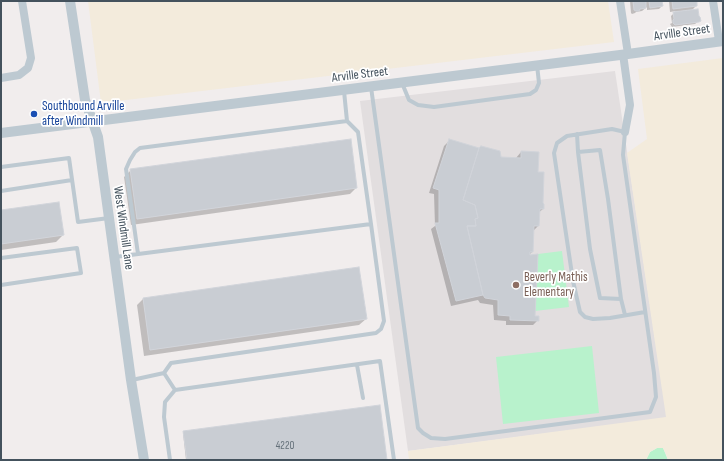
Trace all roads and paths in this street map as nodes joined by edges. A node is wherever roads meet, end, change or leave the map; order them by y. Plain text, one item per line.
1 (22, 1) edge
2 (70, 1) edge
3 (620, 1) edge
4 (714, 1) edge
5 (721, 41) edge
6 (626, 54) junction
7 (537, 65) junction
8 (1, 78) edge
9 (402, 82) junction
10 (371, 86) junction
11 (344, 90) junction
12 (347, 121) junction
13 (92, 122) junction
14 (625, 132) junction
15 (1, 134) edge
16 (577, 134) junction
17 (578, 152) junction
18 (1, 167) edge
19 (72, 180) junction
20 (1, 191) edge
21 (109, 218) junction
22 (371, 224) junction
23 (138, 254) junction
24 (114, 257) junction
25 (1, 258) edge
26 (1, 285) edge
27 (621, 299) junction
28 (646, 312) junction
29 (625, 315) junction
30 (357, 365) junction
31 (164, 373) junction
32 (131, 380) junction
33 (175, 390) junction
34 (362, 398) dead end
35 (144, 460) edge
36 (170, 460) edge
37 (394, 460) edge

1 - 8 street
2 - 13 street, West Windmill Lane
3 - 6 street
4 - 5 street
5 - 6 street, Arville Street
6 - 7 street, Arville Street
6 - 14 street
7 - 9 street, Arville Street
7 - 9 lane
9 - 10 street, Arville Street
10 - 11 street, Arville Street
10 - 28 lane
11 - 12 lane
11 - 13 street, Arville Street
12 - 22 lane
12 - 23 lane
13 - 15 street, Arville Street
13 - 21 street, West Windmill Lane
14 - 16 lane
14 - 28 lane
16 - 17 lane
16 - 29 lane
17 - 27 lane
17 - 27 lane
18 - 19 lane
19 - 20 lane
19 - 21 lane
21 - 24 street, West Windmill Lane
22 - 23 lane
22 - 31 lane
23 - 24 lane
24 - 32 street, West Windmill Lane
25 - 26 lane
27 - 29 lane
28 - 29 lane
30 - 33 lane
30 - 34 lane
30 - 37 lane
31 - 32 lane
31 - 33 lane
32 - 35 street, West Windmill Lane
33 - 36 lane

